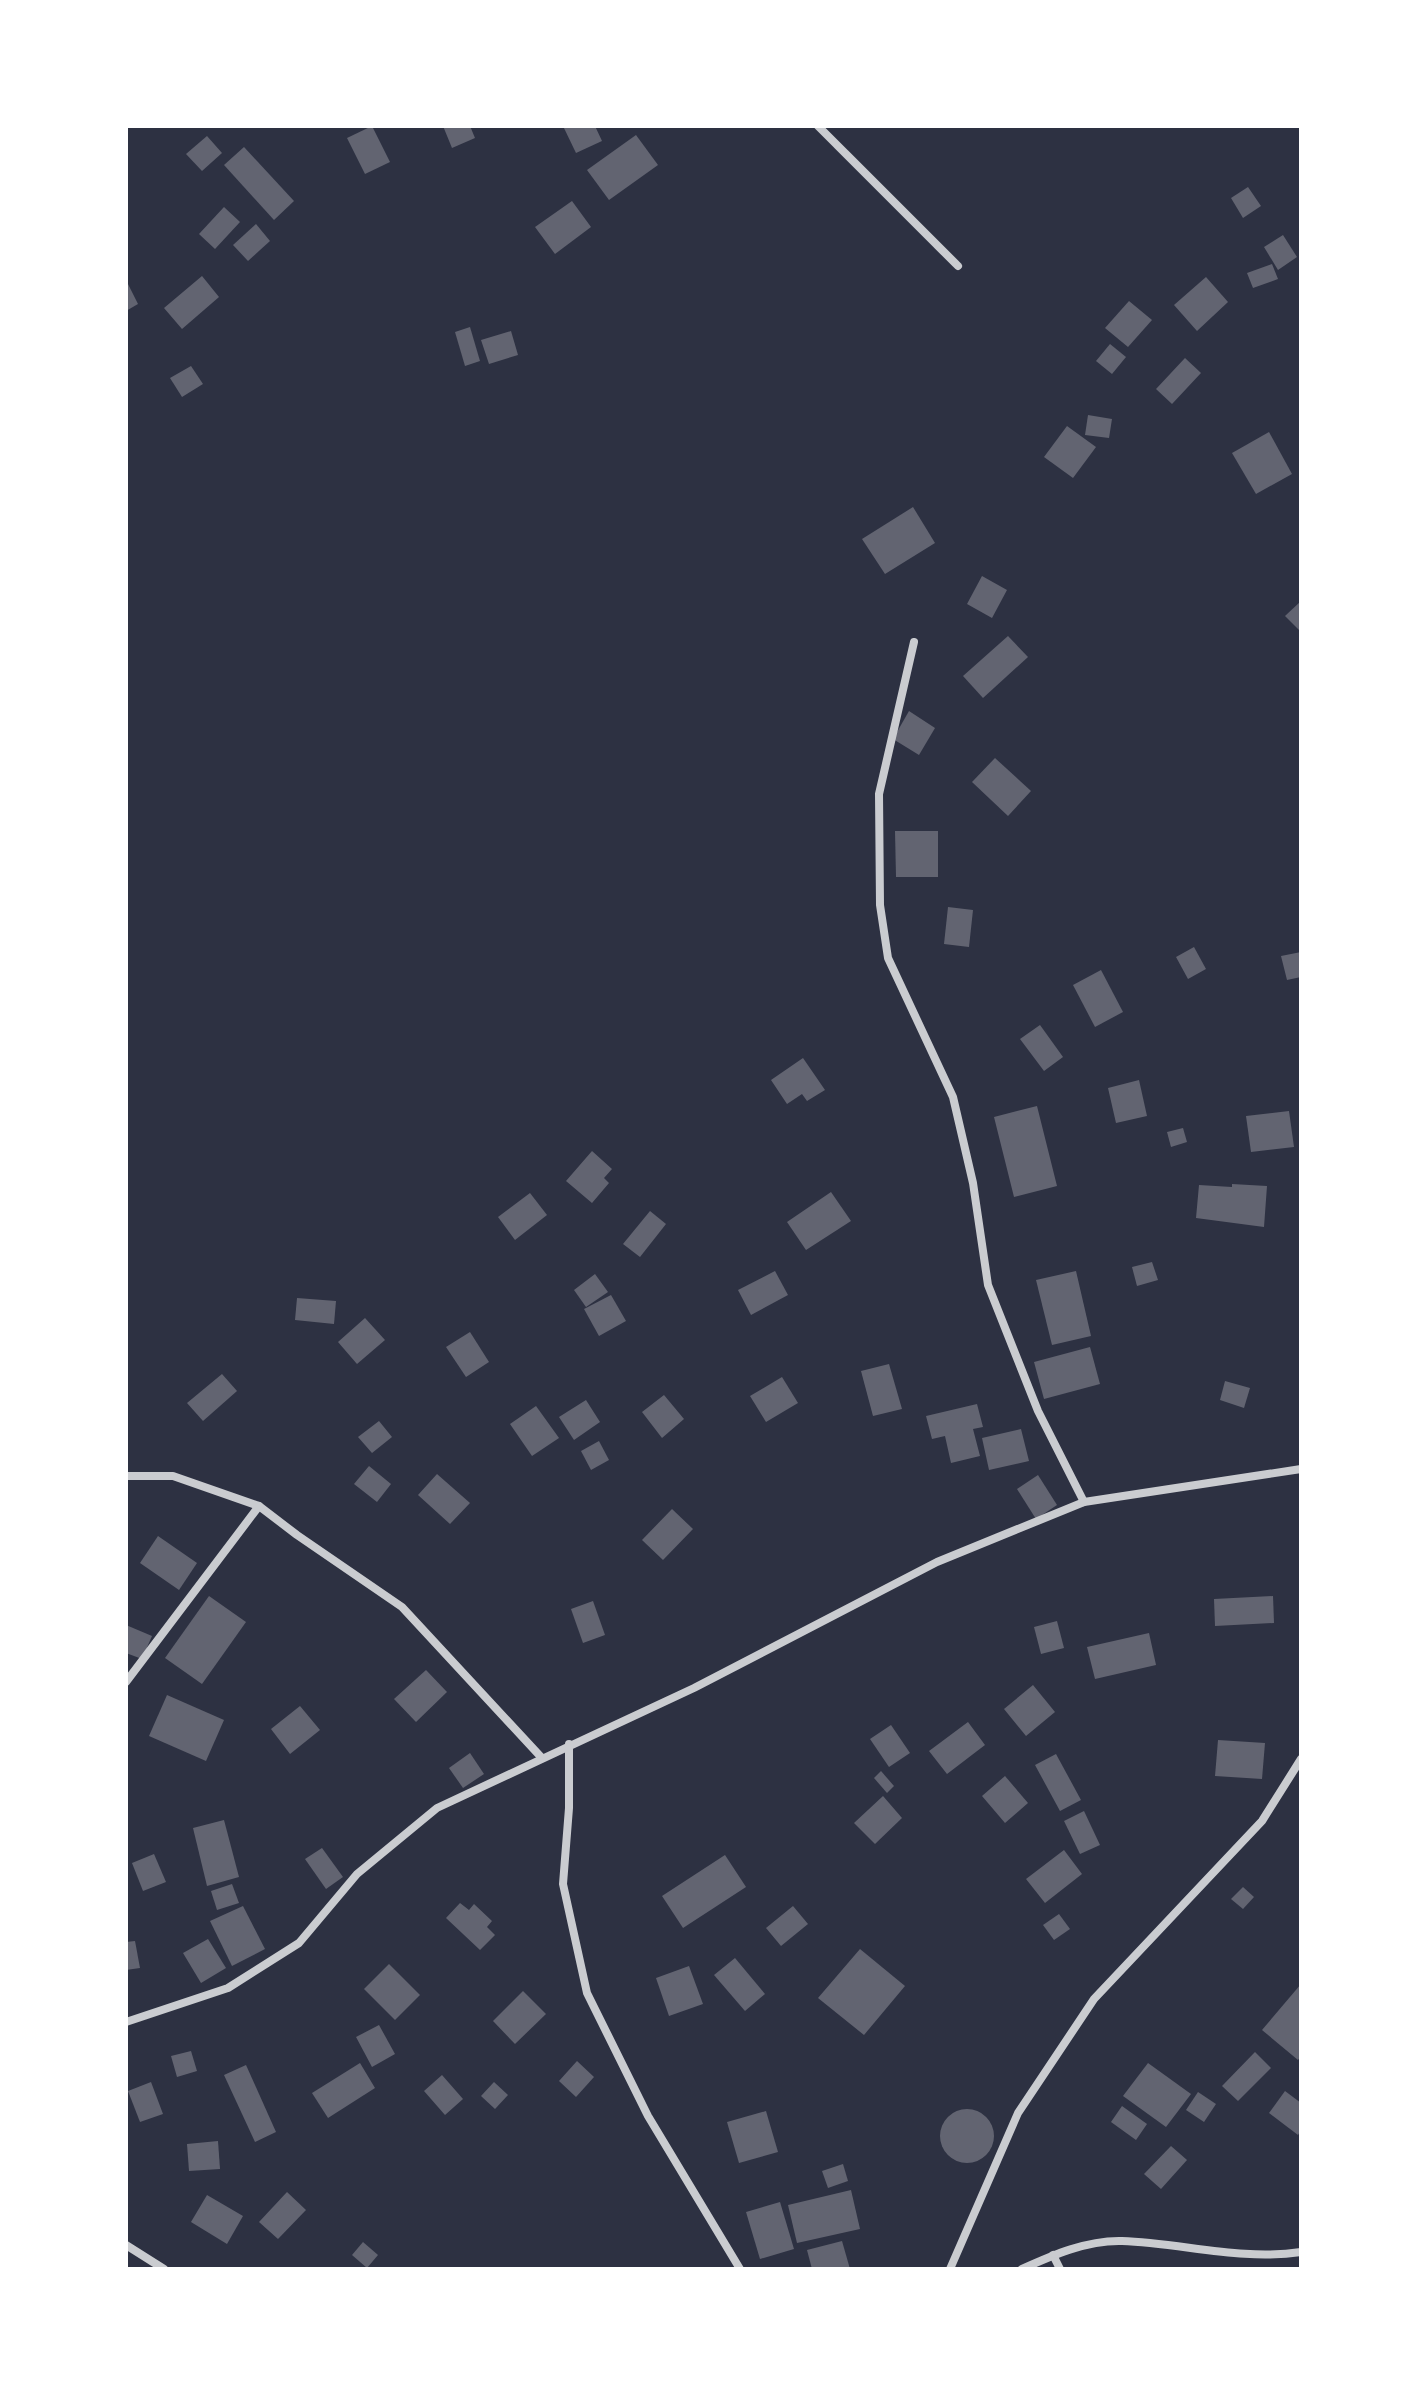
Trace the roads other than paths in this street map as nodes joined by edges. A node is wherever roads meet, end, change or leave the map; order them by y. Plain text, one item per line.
1 (818, 126) edge
2 (958, 266) dead end
3 (914, 642) dead end
4 (1301, 1469) edge
5 (126, 1476) edge
6 (1084, 1502) junction
7 (259, 1506) junction
8 (126, 1682) edge
9 (569, 1744) junction
10 (541, 1757) junction
11 (1301, 1759) edge
12 (126, 2022) edge
13 (126, 2245) edge
14 (1301, 2252) edge
15 (1053, 2255) junction
16 (164, 2269) edge
17 (740, 2269) edge
18 (950, 2269) edge
19 (1022, 2269) edge
20 (1060, 2269) edge

1 - 2 street
3 - 6 street
4 - 6 street
5 - 7 street
6 - 9 street
7 - 8 street
7 - 10 street
9 - 10 street
9 - 17 street
10 - 12 street
11 - 18 street
13 - 16 street
14 - 15 street
15 - 19 street
15 - 20 street

